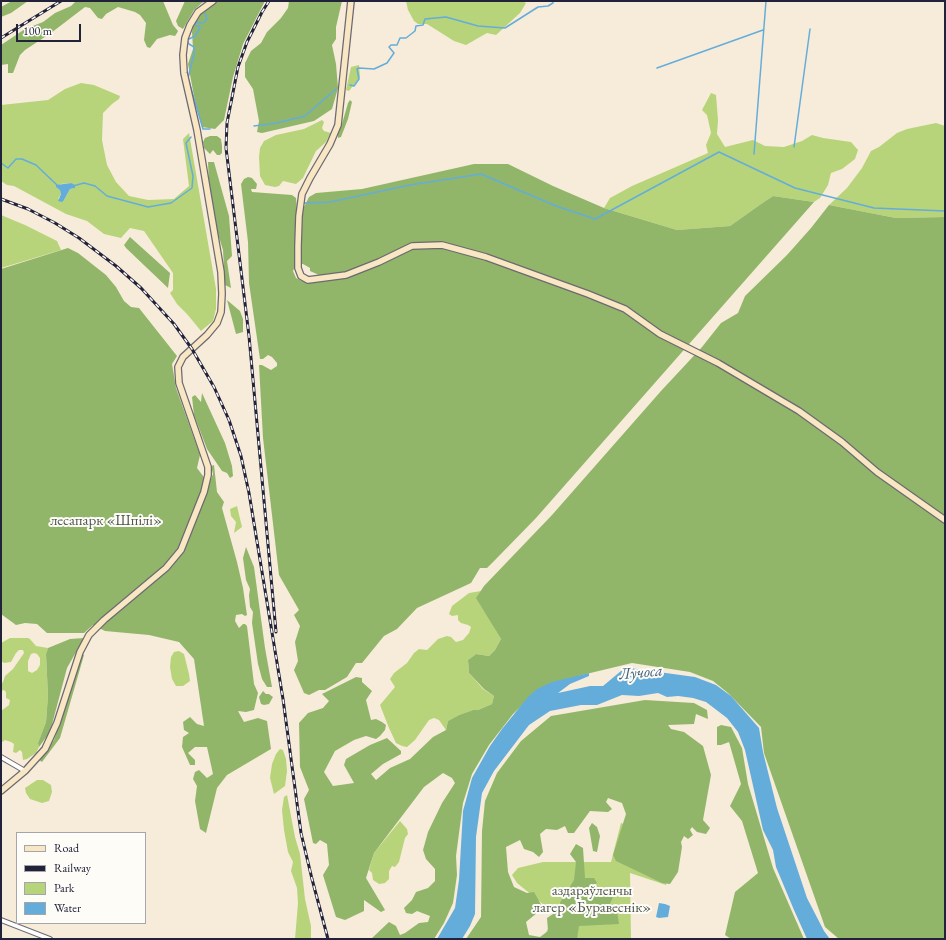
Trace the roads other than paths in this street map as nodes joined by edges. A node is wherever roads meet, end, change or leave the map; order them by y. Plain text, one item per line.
1 (213, 1) edge
2 (351, 1) edge
3 (945, 520) edge
4 (1, 757) edge
5 (25, 771) junction
6 (1, 791) edge
7 (1, 920) edge
8 (50, 939) edge

1 - 5 street
2 - 3 street
4 - 5 street
5 - 6 street
7 - 8 street

